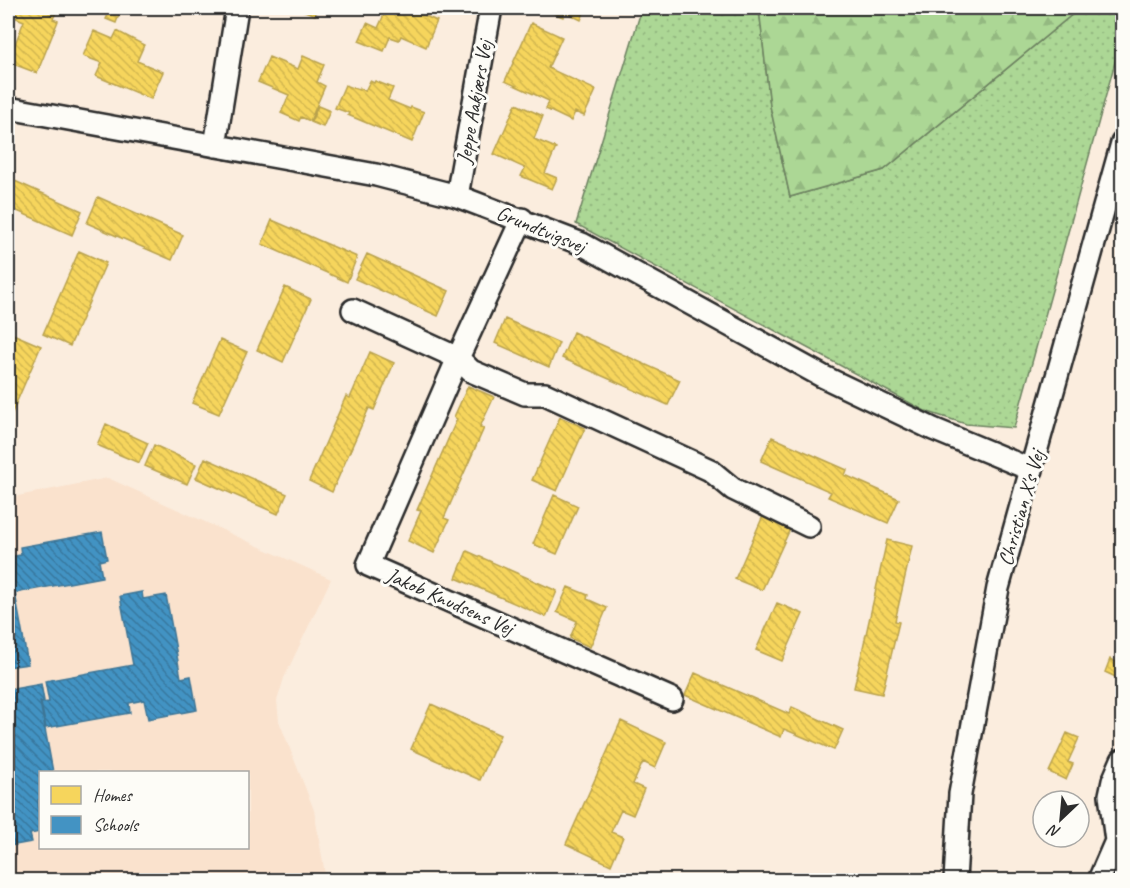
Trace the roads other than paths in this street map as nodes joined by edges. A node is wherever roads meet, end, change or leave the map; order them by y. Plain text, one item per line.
1 (237, 8) edge
2 (491, 8) edge
3 (8, 108) edge
4 (1122, 143) edge
5 (215, 146) junction
6 (457, 196) junction
7 (522, 219) junction
8 (353, 310) dead end
9 (458, 358) junction
10 (1032, 470) junction
11 (809, 525) dead end
12 (672, 699) dead end
13 (1122, 760) edge
14 (955, 880) edge
15 (1099, 880) edge

1 - 5 street
2 - 6 street, Jeppe Aakjærs Vej
3 - 5 street, Grundtvigsvej
4 - 10 street, Christian X's Vej
5 - 6 street, Grundtvigsvej
6 - 7 street, Grundtvigsvej
7 - 9 street, Jakob Knudsens Vej
7 - 10 street, Grundtvigsvej
8 - 9 street
9 - 11 street
9 - 12 street, Jakob Knudsens Vej
10 - 14 street, Christian X's Vej
13 - 15 street

